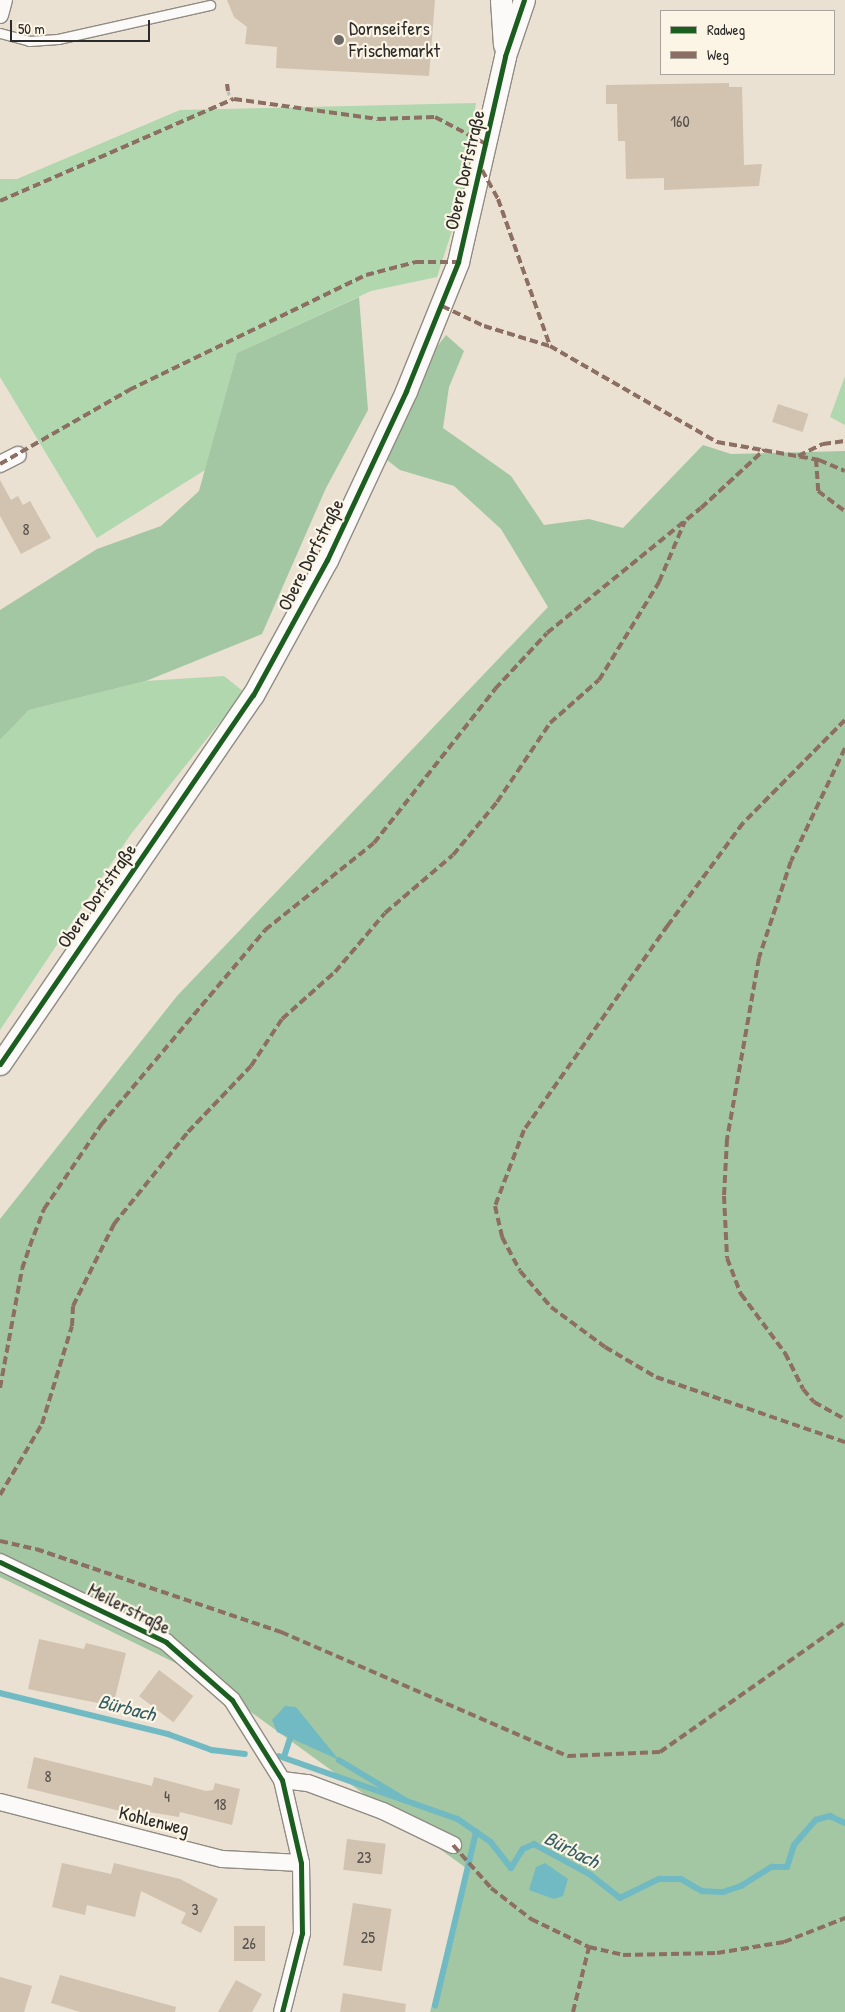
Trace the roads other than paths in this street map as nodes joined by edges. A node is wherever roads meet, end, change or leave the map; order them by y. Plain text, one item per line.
1 (4, 0) edge
2 (501, 0) edge
3 (524, 0) edge
4 (210, 5) dead end
5 (0, 15) edge
6 (0, 33) edge
7 (505, 56) junction
8 (18, 455) dead end
9 (0, 464) edge
10 (0, 1064) edge
11 (0, 1562) edge
12 (282, 1780) junction
13 (0, 1802) edge
14 (454, 1845) dead end
15 (302, 1863) junction
16 (282, 2012) edge

1 - 5 street
2 - 7 street, Obere Dorfstraße
3 - 7 street, Obere Dorfstraße
4 - 6 lane
7 - 10 street, Obere Dorfstraße
8 - 9 street
11 - 12 street, Meilerstraße
12 - 14 street
12 - 15 street, Meilerstraße
13 - 15 street, Kohlenweg
15 - 16 street, Meilerstraße

